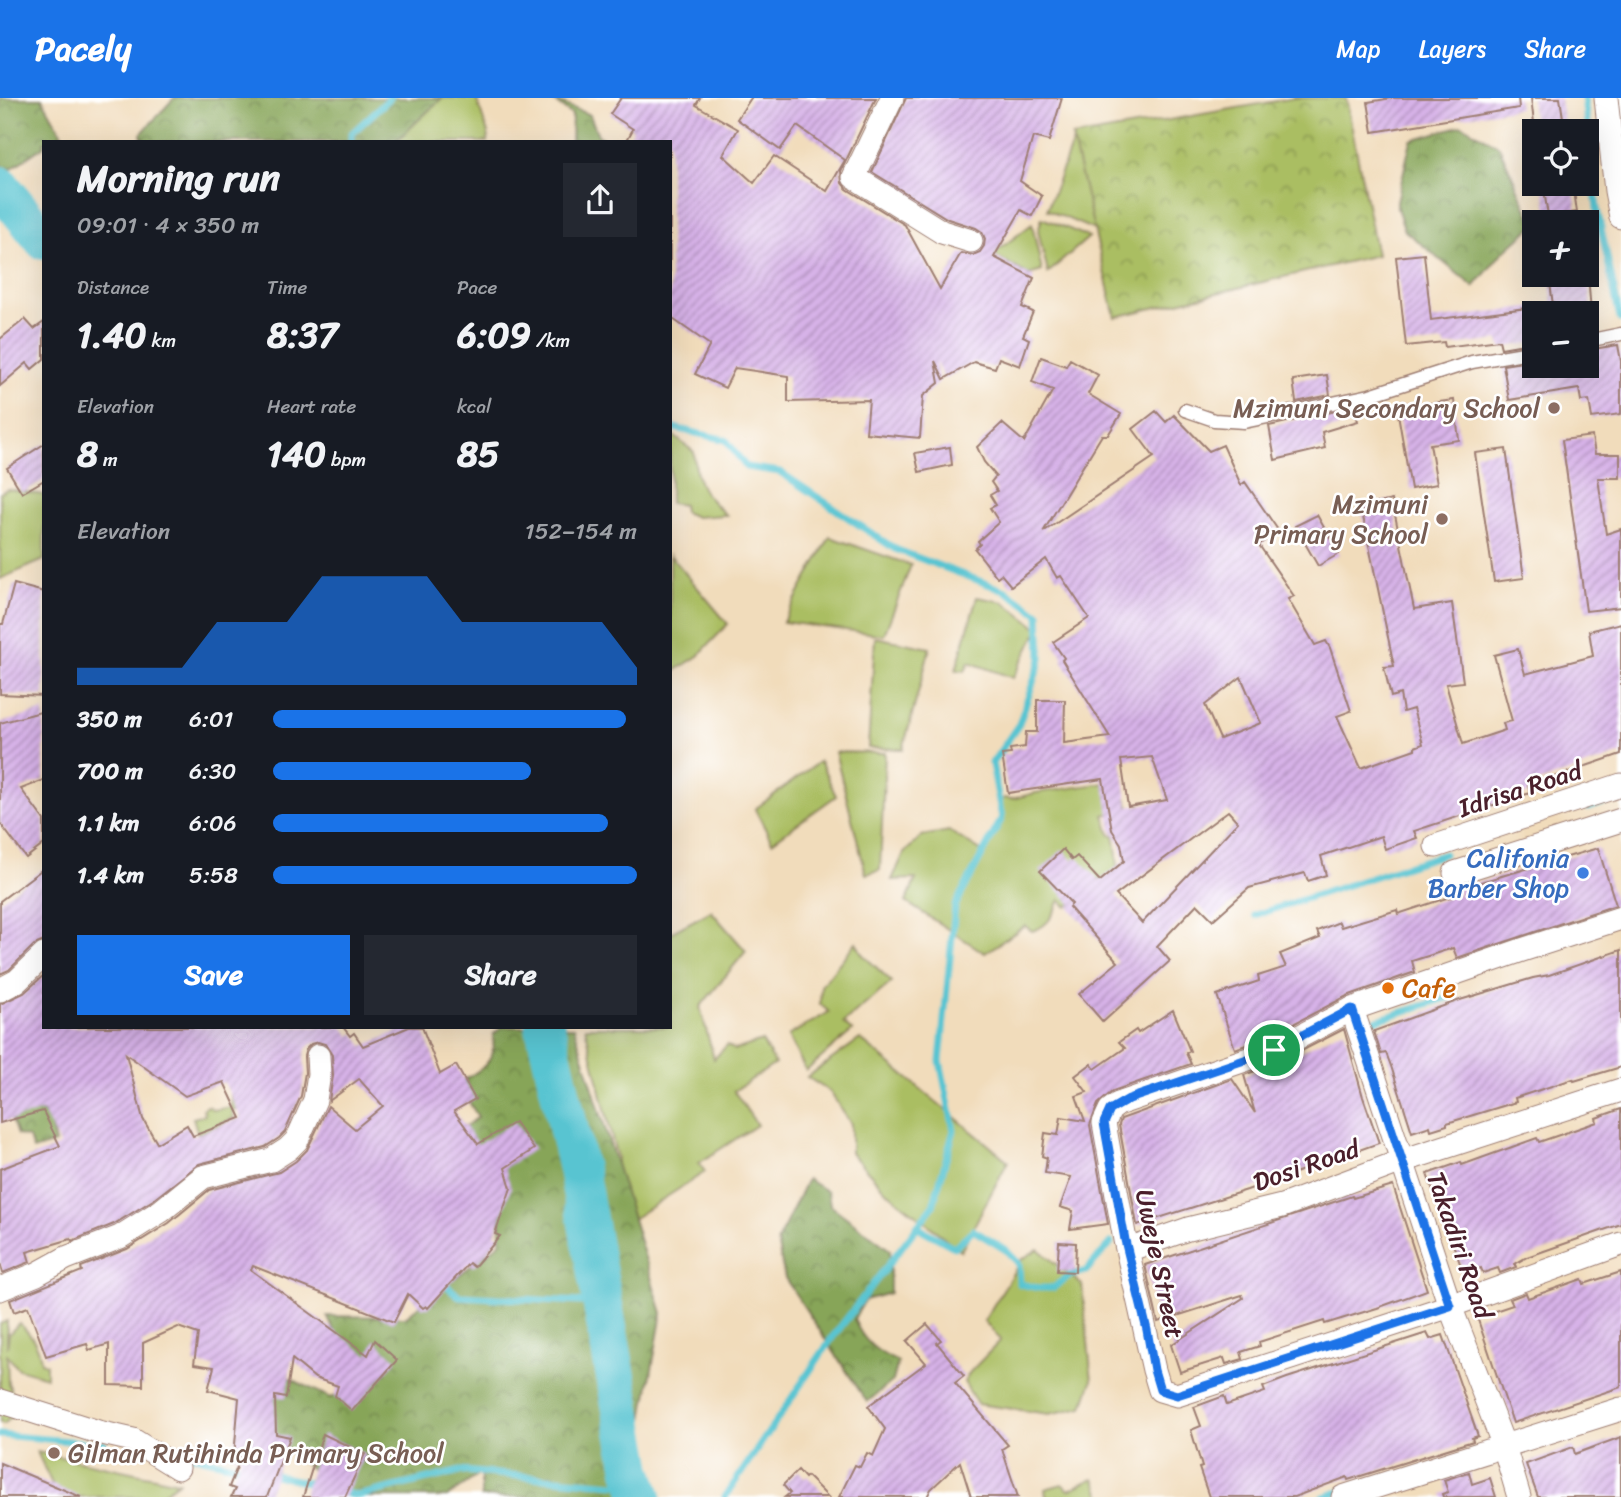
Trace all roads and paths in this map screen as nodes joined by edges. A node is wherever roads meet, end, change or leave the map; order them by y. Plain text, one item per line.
1 (892, 98) edge
2 (1606, 98) edge
3 (1618, 190) edge
4 (1621, 218) edge
5 (971, 241) dead end
6 (1621, 334) edge
7 (1599, 339) edge
8 (1522, 353) edge
9 (1185, 410) dead end
10 (1621, 785) edge
11 (1538, 812) junction
12 (1621, 820) edge
13 (1546, 843) junction
14 (1436, 846) dead end
15 (1455, 873) dead end
16 (1621, 919) edge
17 (42, 957) edge
18 (0, 990) edge
19 (1352, 1009) junction
20 (318, 1056) dead end
21 (1621, 1090) edge
22 (1402, 1161) junction
23 (1621, 1244) edge
24 (1128, 1250) junction
25 (0, 1289) edge
26 (1450, 1306) junction
27 (0, 1401) edge
28 (1621, 1409) edge
29 (1504, 1447) junction
30 (178, 1468) dead end
31 (1343, 1497) edge
32 (1519, 1497) edge

1 - 5 street
2 - 3 street
3 - 4 street
6 - 7 lane
8 - 9 lane
10 - 11 street, Idrisa Road
11 - 13 street
11 - 14 street, Idrisa Road
12 - 13 street
13 - 15 street
16 - 19 street, Uweje Street
17 - 18 street
19 - 22 street, Takadiri Road
19 - 24 street, Uweje Street
20 - 25 street
21 - 22 street, Dosi Road
22 - 24 street, Dosi Road
22 - 26 street, Takadiri Road
23 - 26 street
24 - 26 street, Uweje Street
26 - 29 street, Takadiri Road
27 - 30 street
28 - 29 street
29 - 31 street
29 - 32 street, Takadiri Road

